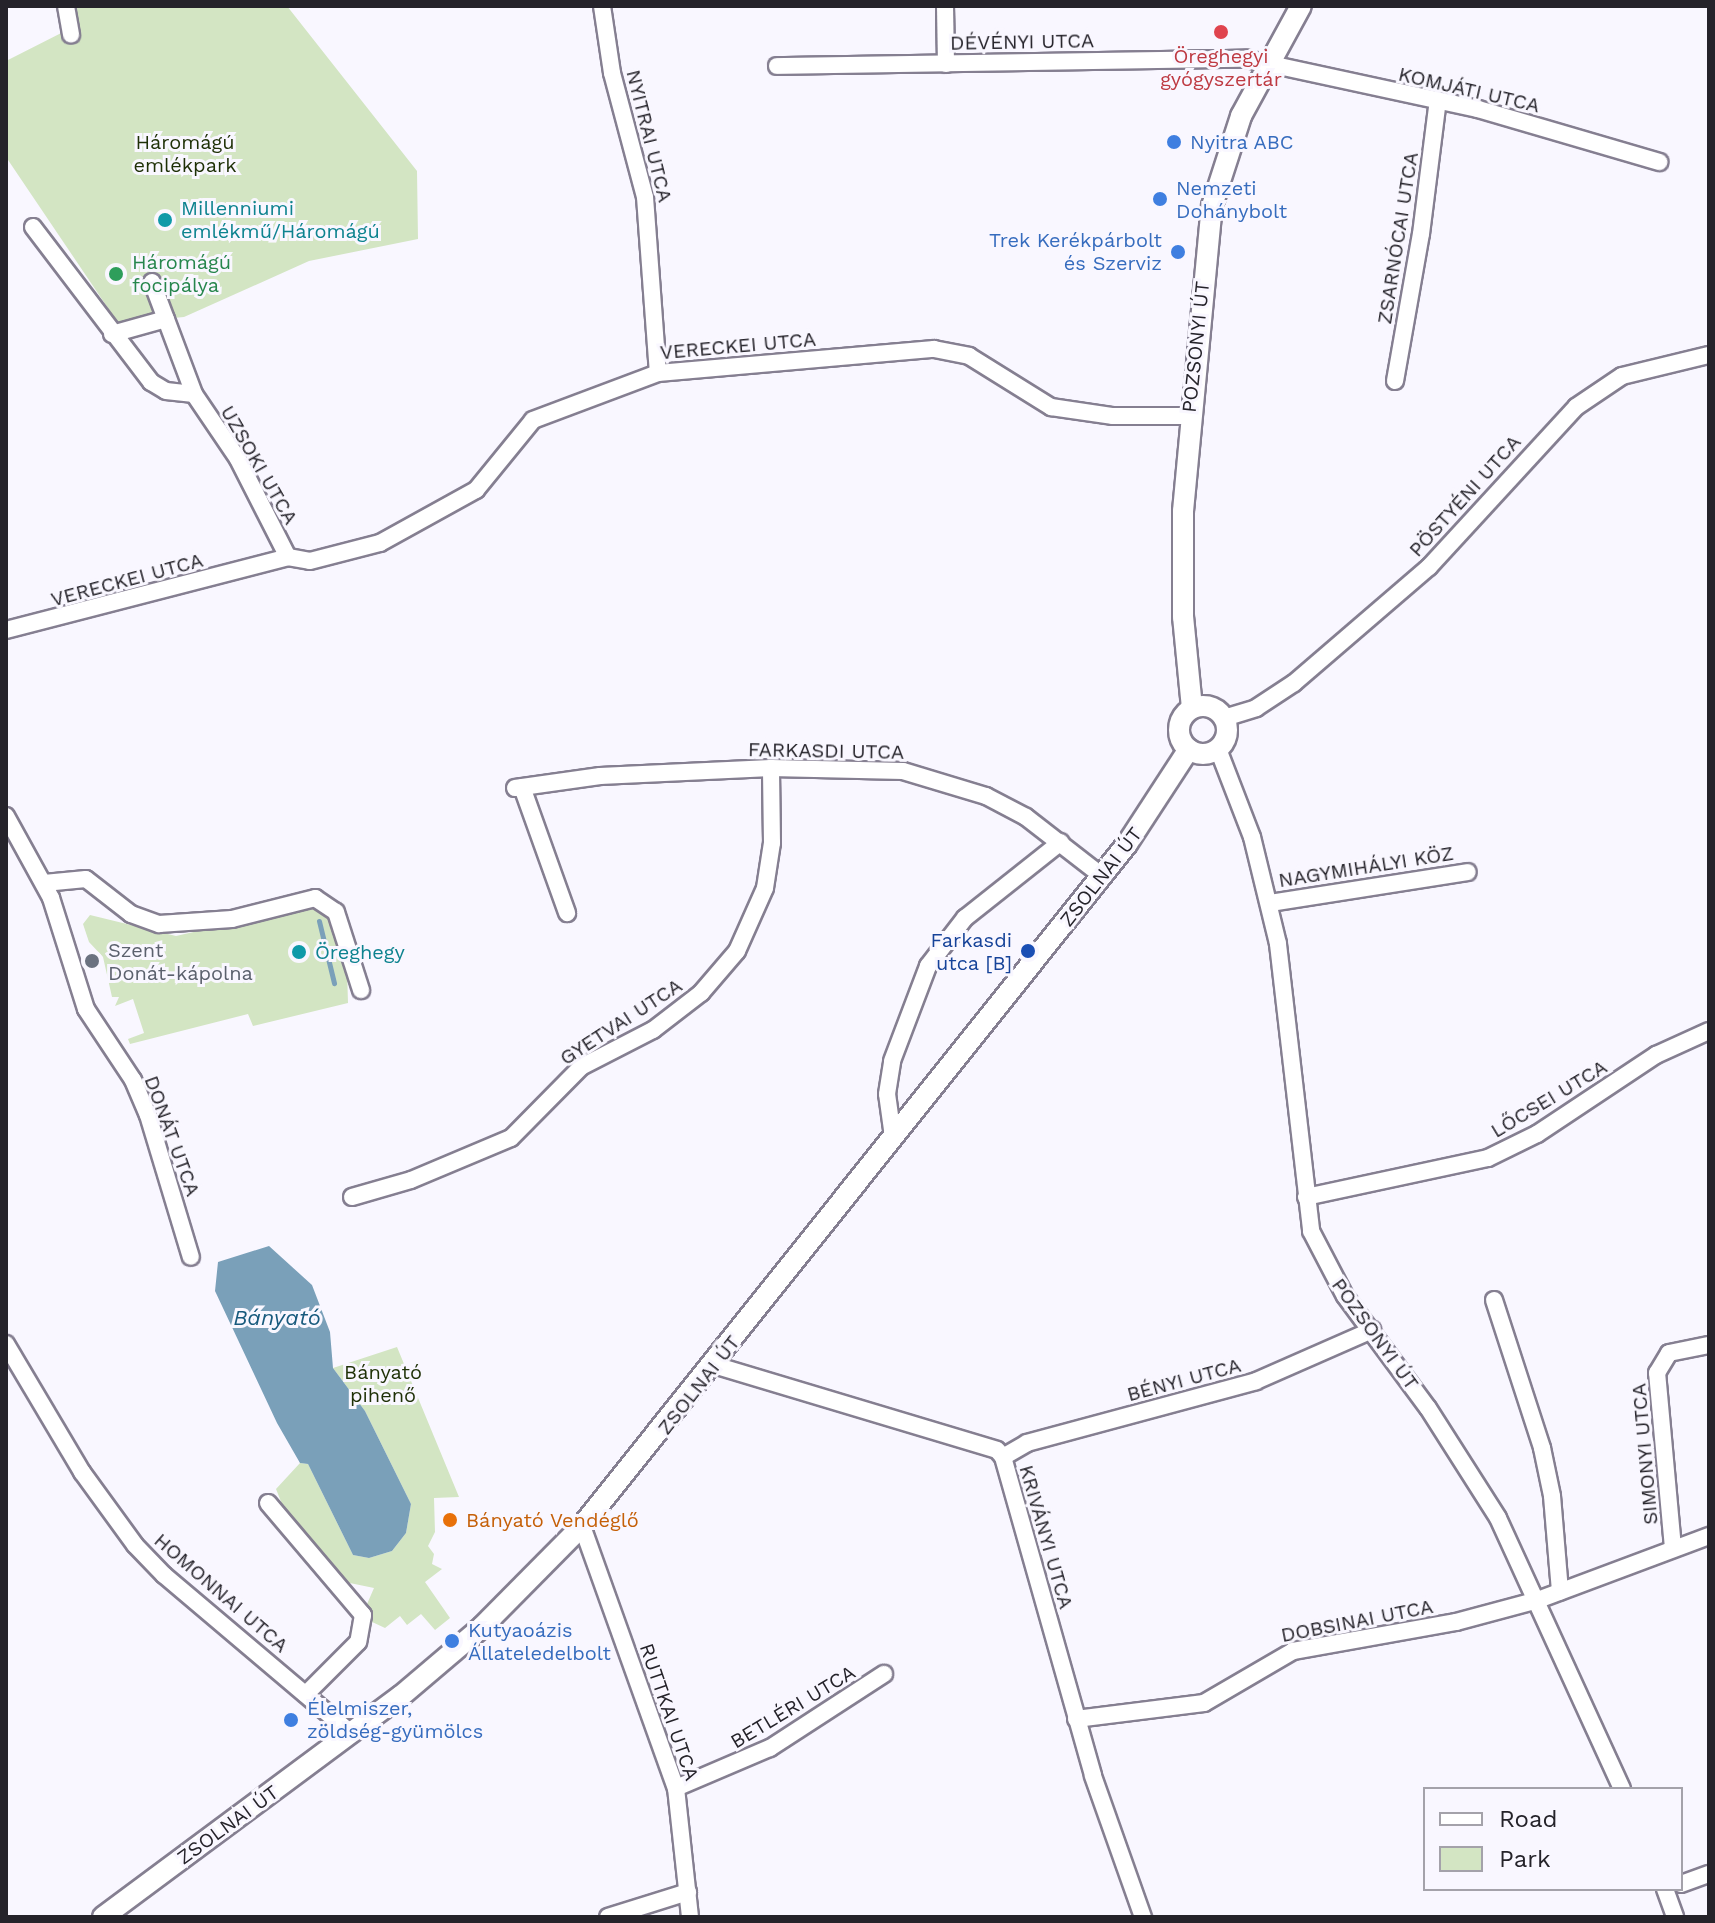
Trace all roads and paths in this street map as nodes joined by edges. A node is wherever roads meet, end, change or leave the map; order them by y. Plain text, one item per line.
1 (66, 6) edge
2 (602, 6) edge
3 (945, 6) edge
4 (1301, 6) edge
5 (71, 35) dead end
6 (1268, 63) junction
7 (946, 64) junction
8 (777, 66) dead end
9 (1438, 100) junction
10 (1659, 162) dead end
11 (33, 227) dead end
12 (152, 282) dead end
13 (166, 319) junction
14 (112, 334) junction
15 (1709, 355) edge
16 (658, 373) junction
17 (1395, 381) dead end
18 (194, 394) junction
19 (1189, 416) junction
20 (288, 557) junction
21 (6, 630) edge
22 (1192, 708) junction
23 (1224, 718) junction
24 (1189, 749) junction
25 (1218, 749) junction
26 (771, 768) junction
27 (6, 816) edge
28 (1061, 842) junction
29 (1468, 872) dead end
30 (1102, 876) junction
31 (44, 883) junction
32 (1270, 903) junction
33 (567, 913) dead end
34 (361, 990) dead end
35 (1709, 1031) edge
36 (893, 1137) junction
37 (352, 1197) dead end
38 (1306, 1197) junction
39 (191, 1257) dead end
40 (1494, 1300) dead end
41 (1372, 1330) junction
42 (6, 1344) edge
43 (1709, 1345) edge
44 (714, 1365) junction
45 (1003, 1457) junction
46 (268, 1503) dead end
47 (582, 1526) junction
48 (1709, 1536) edge
49 (1673, 1548) junction
50 (1560, 1592) junction
51 (1538, 1600) junction
52 (884, 1674) dead end
53 (306, 1694) junction
54 (1076, 1719) junction
55 (352, 1734) junction
56 (1621, 1787) edge
57 (676, 1788) junction
58 (1709, 1874) edge
59 (1683, 1883) edge
60 (1671, 1891) edge
61 (688, 1892) junction
62 (103, 1917) edge
63 (608, 1917) edge
64 (690, 1917) edge
65 (1143, 1917) edge
66 (1675, 1917) edge

1 - 5 street
2 - 16 street, NYITRAI UTCA
3 - 7 street
4 - 6 street, POZSONYI ÚT
6 - 7 street, DÉVÉNYI UTCA
6 - 9 street, KOMJÁTI UTCA
6 - 19 street, POZSONYI ÚT
7 - 8 street, DÉVÉNYI UTCA
9 - 10 street, KOMJÁTI UTCA
9 - 17 street, ZSARNÓCAI UTCA
11 - 14 street, UZSOKI UTCA
12 - 13 street, UZSOKI UTCA
13 - 14 street
13 - 18 street, UZSOKI UTCA
14 - 18 street, UZSOKI UTCA
15 - 23 street, PÖSTYÉNI UTCA
16 - 19 street, VERECKEI UTCA
16 - 20 street, VERECKEI UTCA
18 - 20 street, UZSOKI UTCA
19 - 22 street, POZSONYI ÚT
20 - 21 street, VERECKEI UTCA
22 - 23 street
22 - 24 street
23 - 25 street
24 - 25 street
24 - 30 street, ZSOLNAI ÚT
25 - 32 street, POZSONYI ÚT
26 - 28 street, FARKASDI UTCA
26 - 33 street, FARKASDI UTCA
26 - 37 street, GYETVAI UTCA
27 - 31 street, DONÁT UTCA
28 - 30 street, FARKASDI UTCA
28 - 36 street
29 - 32 street, NAGYMIHÁLYI KÖZ
30 - 36 street, ZSOLNAI ÚT
31 - 34 street
31 - 39 street, DONÁT UTCA
32 - 38 street, POZSONYI ÚT
35 - 38 street, LŐCSEI UTCA
36 - 44 street, ZSOLNAI ÚT
38 - 41 street, POZSONYI ÚT
40 - 50 street
41 - 45 street, BÉNYI UTCA
41 - 51 street, POZSONYI ÚT
42 - 53 street, HOMONNAI UTCA
43 - 49 street, SIMONYI UTCA
44 - 45 street, KRIVÁNYI UTCA
44 - 47 street, ZSOLNAI ÚT
45 - 54 street, KRIVÁNYI UTCA
46 - 53 street
47 - 55 street, ZSOLNAI ÚT
47 - 57 street, RUTTKAI UTCA
48 - 49 street, DOBSINAI UTCA
49 - 50 street, DOBSINAI UTCA
50 - 51 street, DOBSINAI UTCA
51 - 54 street, DOBSINAI UTCA
51 - 56 street, POZSONYI ÚT
52 - 57 street, BETLÉRI UTCA
53 - 55 street, HOMONNAI UTCA
54 - 65 street, KRIVÁNYI UTCA
55 - 62 street, ZSOLNAI ÚT
57 - 61 street, RUTTKAI UTCA
58 - 59 street
60 - 66 street
61 - 63 street
61 - 64 street, RUTTKAI UTCA

